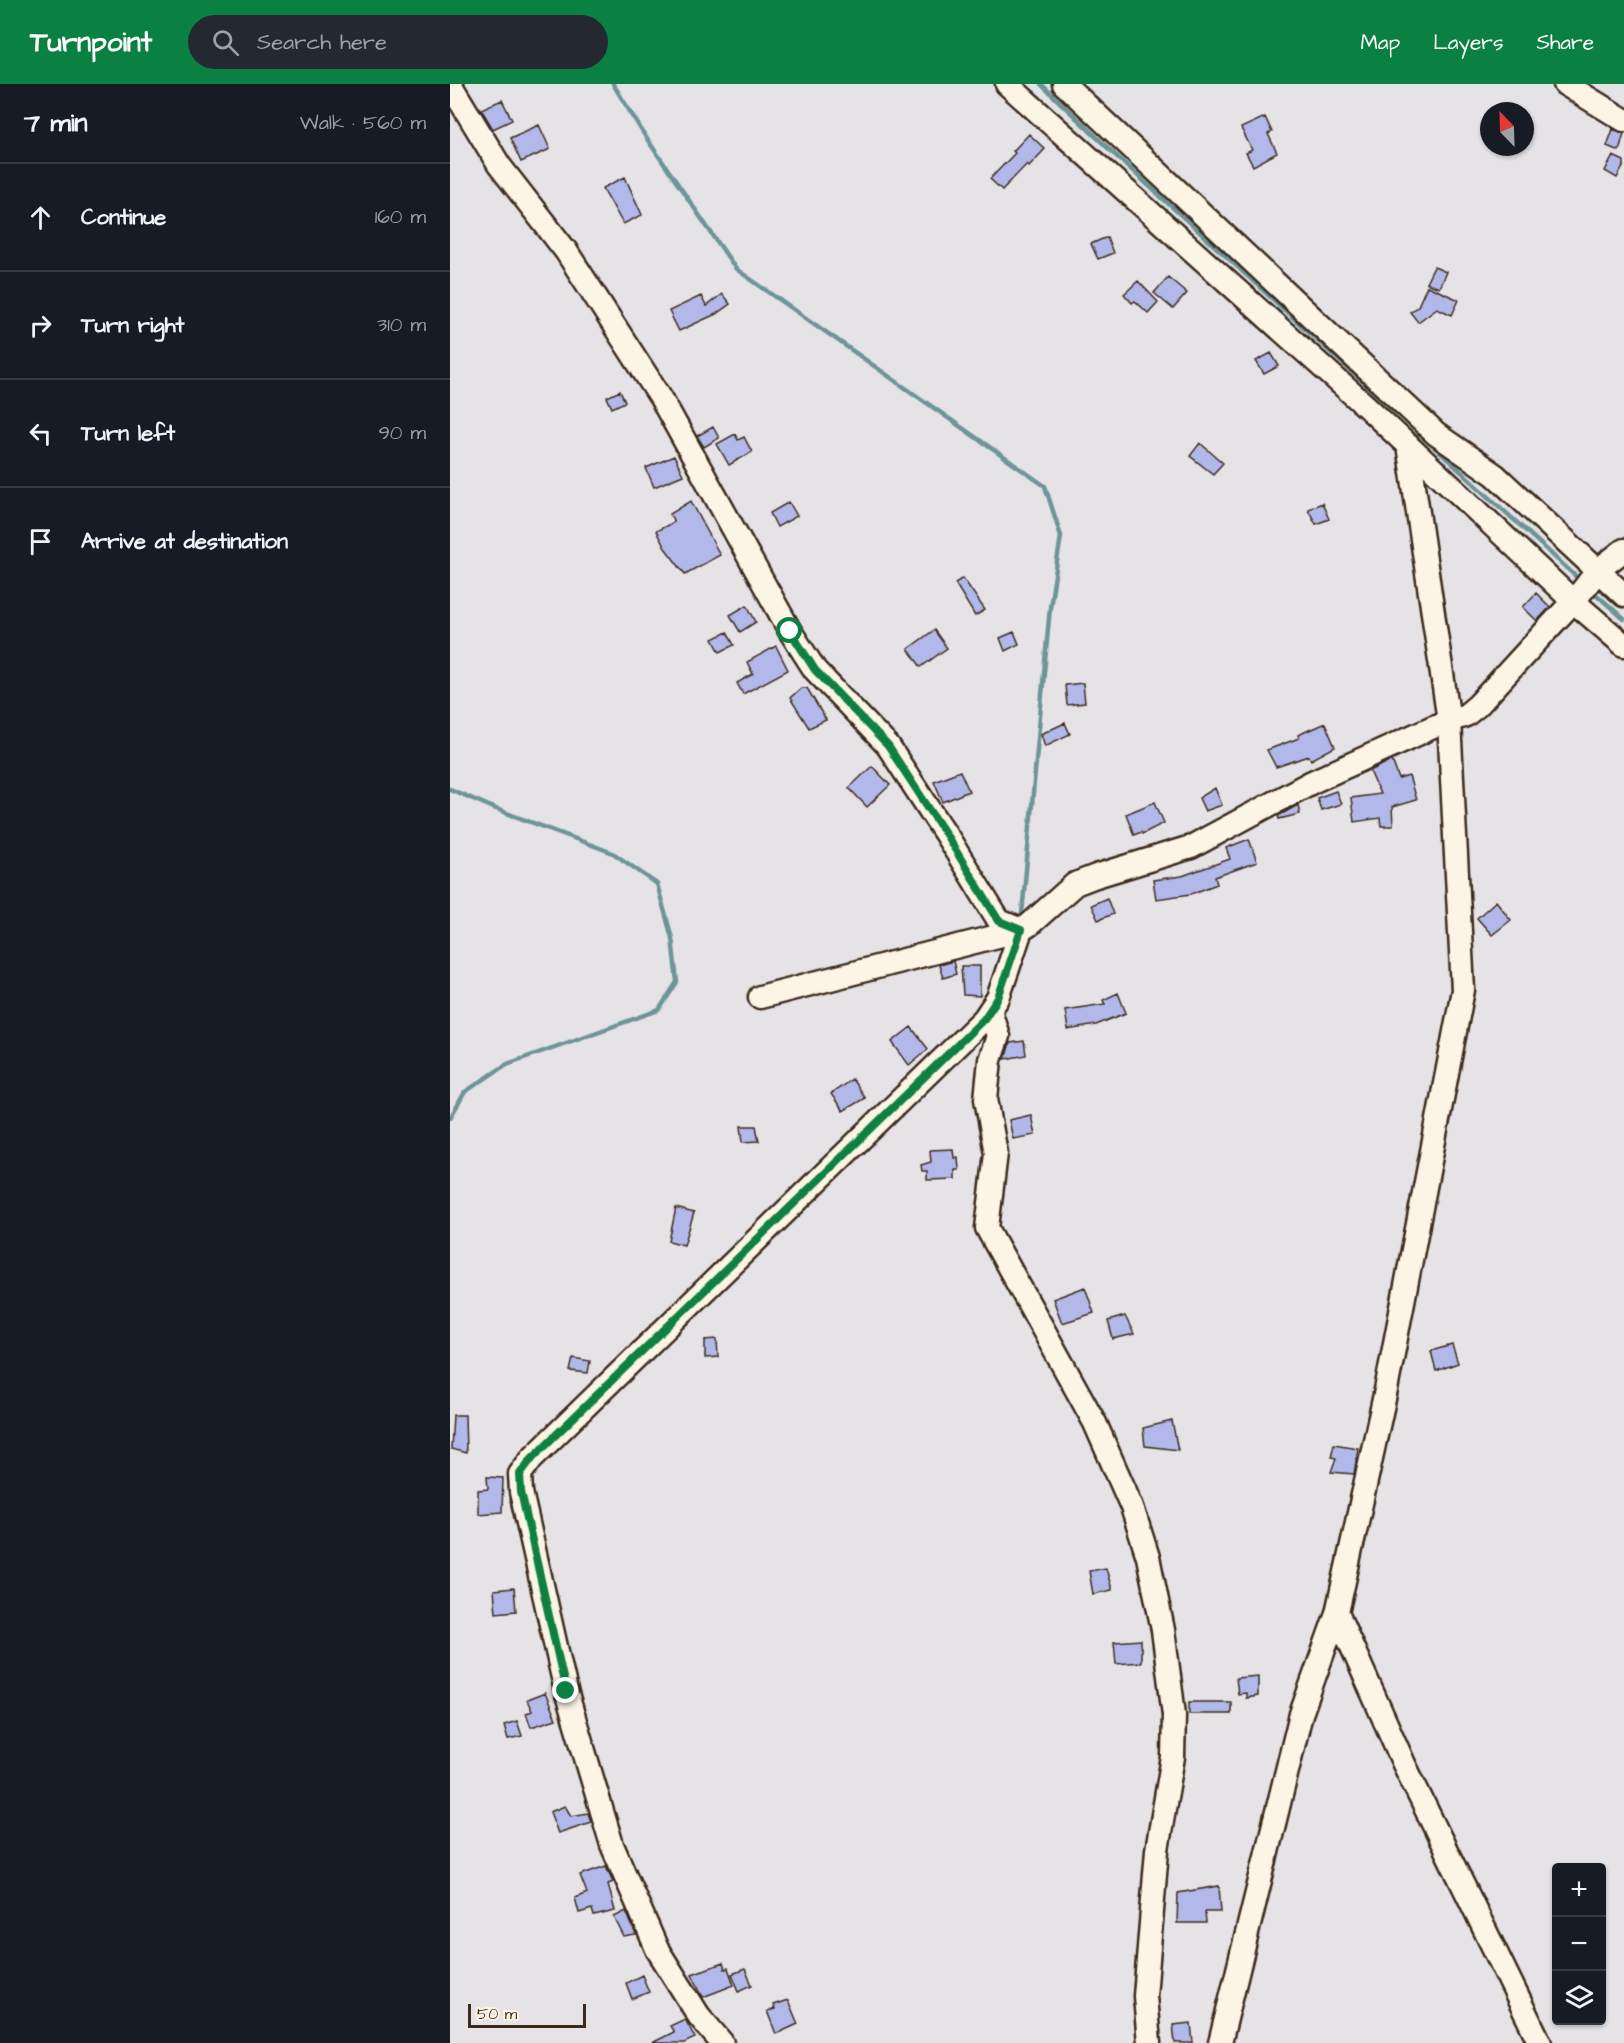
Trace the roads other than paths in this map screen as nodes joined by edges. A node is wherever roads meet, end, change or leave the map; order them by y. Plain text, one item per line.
1 (450, 84) edge
2 (1007, 84) edge
3 (1064, 84) edge
4 (1565, 84) edge
5 (1624, 120) edge
6 (1408, 445) junction
7 (1624, 550) edge
8 (1598, 570) junction
9 (1624, 595) edge
10 (1576, 598) junction
11 (1624, 645) edge
12 (1449, 721) junction
13 (1021, 930) junction
14 (760, 997) dead end
15 (990, 1010) junction
16 (1337, 1613) junction
17 (722, 2043) edge
18 (1149, 2043) edge
19 (1220, 2043) edge
20 (1540, 2043) edge

1 - 13 street
2 - 6 street
3 - 8 street
4 - 5 street
6 - 10 street
6 - 12 street
7 - 8 street
8 - 9 street
8 - 10 street
10 - 11 street
10 - 12 street
12 - 13 street
12 - 16 street
13 - 14 street
13 - 15 street
15 - 17 street
15 - 18 street
16 - 19 street
16 - 20 street

